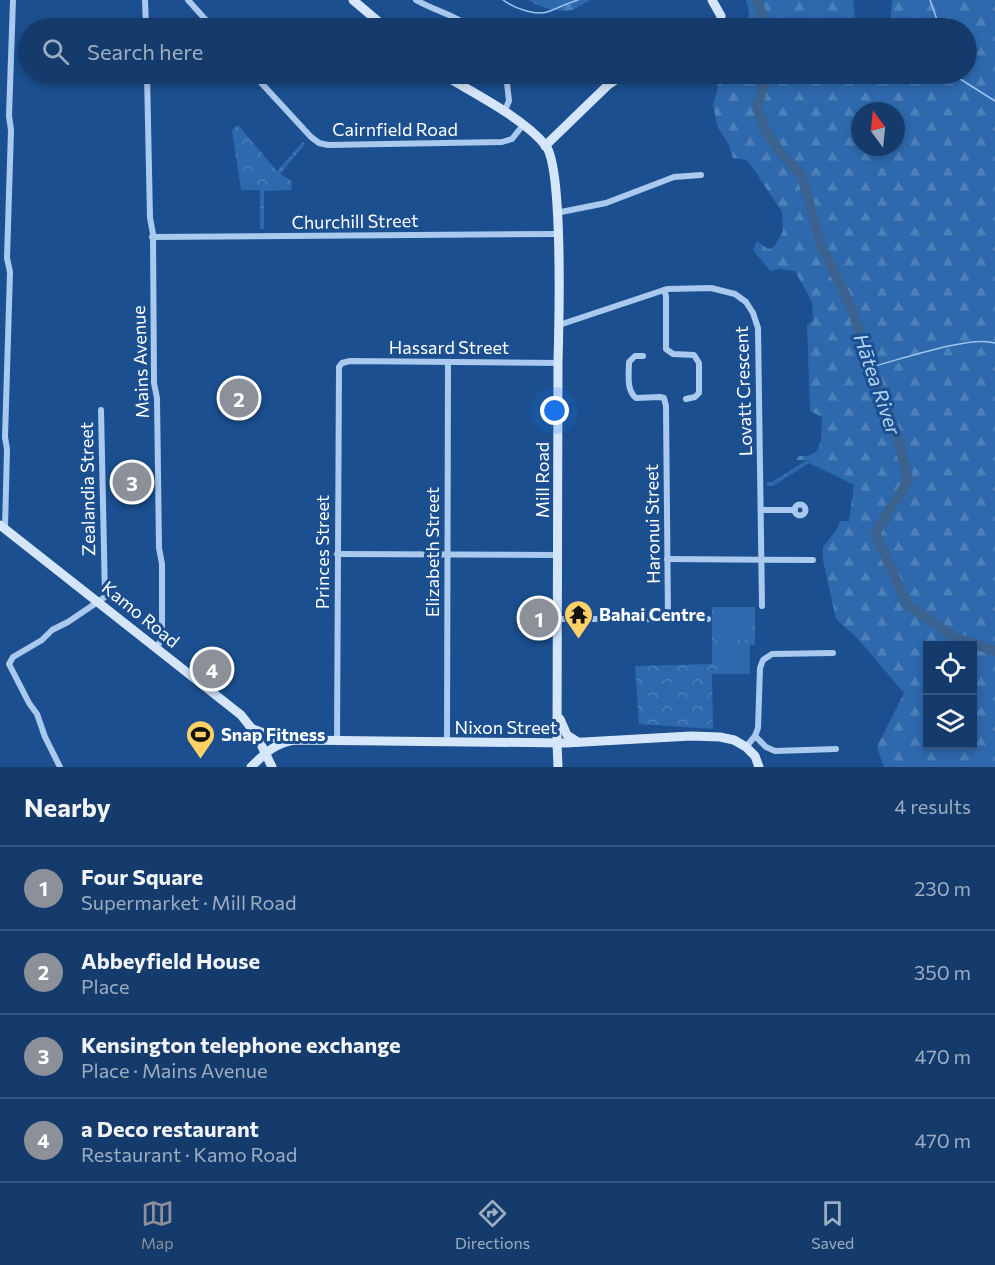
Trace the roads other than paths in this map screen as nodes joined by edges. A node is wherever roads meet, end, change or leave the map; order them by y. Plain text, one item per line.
1 (13, 0) edge
2 (145, 0) edge
3 (188, 0) edge
4 (353, 0) edge
5 (416, 0) edge
6 (712, 0) edge
7 (146, 18) edge
8 (204, 18) edge
9 (374, 18) edge
10 (456, 18) edge
11 (721, 18) edge
12 (147, 84) edge
13 (263, 84) edge
14 (458, 84) edge
15 (507, 84) edge
16 (609, 84) edge
17 (504, 112) junction
18 (523, 125) junction
19 (545, 146) junction
20 (700, 175) dead end
21 (556, 213) junction
22 (557, 234) junction
23 (152, 237) junction
24 (664, 290) junction
25 (560, 325) junction
26 (644, 356) dead end
27 (448, 362) junction
28 (558, 363) junction
29 (340, 365) joint
30 (686, 399) dead end
31 (100, 410) dead end
32 (761, 510) junction
33 (795, 510) dead end
34 (3, 526) edge
35 (337, 554) junction
36 (447, 554) junction
37 (559, 555) junction
38 (761, 558) junction
39 (667, 559) junction
40 (813, 560) dead end
41 (99, 602) junction
42 (762, 606) dead end
43 (559, 619) junction
44 (668, 619) junction
45 (708, 619) dead end
46 (156, 648) junction
47 (833, 653) dead end
48 (557, 708) junction
49 (253, 729) junction
50 (755, 736) junction
51 (284, 741) junction
52 (337, 741) junction
53 (447, 743) junction
54 (557, 743) junction
55 (580, 743) junction
56 (746, 747) junction
57 (836, 748) dead end
58 (266, 753) junction
59 (60, 767) edge
60 (251, 767) edge
61 (272, 767) edge
62 (558, 767) edge
63 (759, 767) edge

1 - 34 street
2 - 7 street
3 - 8 street
4 - 9 main road
5 - 10 street
6 - 11 main road
12 - 23 street, Mains Avenue
13 - 18 street, Cairnfield Road
14 - 17 main road
15 - 17 street
16 - 19 main road
17 - 18 main road
18 - 19 main road
19 - 21 main road, Mill Road
20 - 21 street
21 - 22 main road, Mill Road
22 - 23 street, Churchill Street
22 - 25 main road, Mill Road
23 - 46 street, Mains Avenue
24 - 25 street, Lovatt Crescent
24 - 30 street
24 - 32 street, Lovatt Crescent
25 - 28 main road, Mill Road
26 - 39 street, Haronui Street
27 - 28 street, Hassard Street
27 - 29 street, Hassard Street
27 - 36 street, Elizabeth Street
28 - 37 main road, Mill Road
29 - 35 street, Princes Street
31 - 41 street, Zealandia Street
32 - 33 street
32 - 38 street, Lovatt Crescent
34 - 41 main road, Kamo Road
35 - 36 street
35 - 52 street, Princes Street
36 - 37 street
36 - 53 street, Elizabeth Street
37 - 43 main road, Mill Road
38 - 39 street
38 - 40 street
38 - 42 street, Lovatt Crescent
39 - 44 street, Haronui Street
41 - 46 main road, Kamo Road
41 - 59 street
43 - 44 street
43 - 48 main road, Mill Road
44 - 45 street
46 - 49 main road, Kamo Road
47 - 50 street
48 - 54 main road, Mill Road
48 - 55 main road, Mill Road
49 - 51 main road
49 - 58 main road, Kamo Road
50 - 56 street
50 - 57 street
51 - 52 main road, Nixon Street
51 - 58 main road
52 - 53 main road, Nixon Street
53 - 54 main road, Nixon Street
54 - 55 main road, Nixon Street
54 - 62 main road, Mill Road
55 - 56 main road, Nixon Street
56 - 63 main road
58 - 60 main road
58 - 61 main road, Kamo Road

